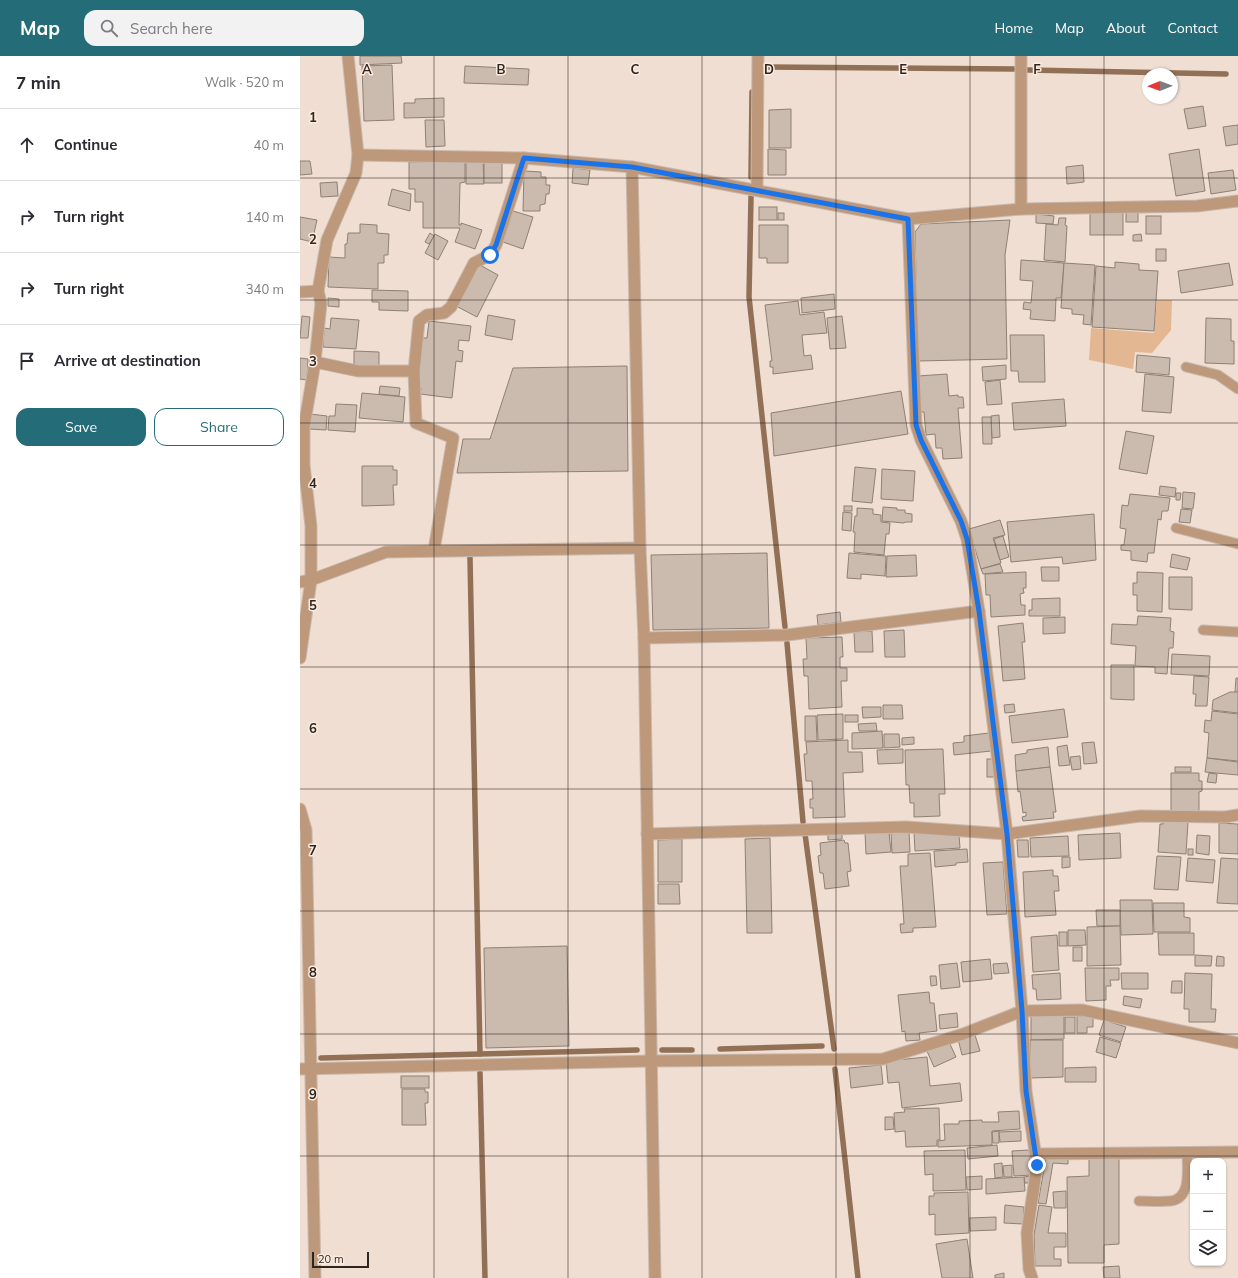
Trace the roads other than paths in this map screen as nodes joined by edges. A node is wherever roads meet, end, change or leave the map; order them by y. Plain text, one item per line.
1 (348, 56) edge
2 (758, 56) edge
3 (1021, 56) edge
4 (358, 155) junction
5 (524, 158) junction
6 (632, 167) junction
7 (757, 190) junction
8 (1238, 201) edge
9 (1021, 210) junction
10 (908, 219) junction
11 (318, 291) junction
12 (300, 292) edge
13 (315, 362) junction
14 (1186, 367) dead end
15 (414, 371) junction
16 (1238, 389) edge
17 (1176, 528) dead end
18 (1238, 544) edge
19 (640, 548) junction
20 (434, 550) junction
21 (311, 580) junction
22 (300, 582) edge
23 (979, 611) junction
24 (1203, 630) dead end
25 (1238, 632) edge
26 (644, 638) junction
27 (300, 658) edge
28 (300, 809) edge
29 (1238, 815) edge
30 (647, 834) junction
31 (1007, 834) junction
32 (1022, 1011) junction
33 (1238, 1043) edge
34 (651, 1061) junction
35 (305, 1069) edge
36 (1238, 1152) edge
37 (1187, 1153) junction
38 (1036, 1154) junction
39 (1139, 1201) dead end
40 (315, 1278) edge
41 (655, 1278) edge
42 (1032, 1278) edge

1 - 4 street
2 - 7 street
3 - 9 street
4 - 5 street
4 - 11 street
5 - 6 street
5 - 15 street
6 - 7 street
6 - 19 street
7 - 10 street
8 - 9 street
9 - 10 street
10 - 23 street
11 - 12 street
11 - 13 street
13 - 15 street
13 - 21 street
14 - 16 lane
15 - 20 street
17 - 18 lane
19 - 20 street
19 - 26 street
20 - 21 street
21 - 22 street
21 - 27 street
23 - 26 street
23 - 31 street
24 - 25 lane
26 - 30 street
28 - 35 street
29 - 31 street
30 - 31 street
30 - 34 street
31 - 32 street
32 - 33 street
32 - 34 street
32 - 38 street
34 - 35 street
34 - 41 street
35 - 40 street
36 - 37 street
37 - 38 street
37 - 39 lane
38 - 42 street

